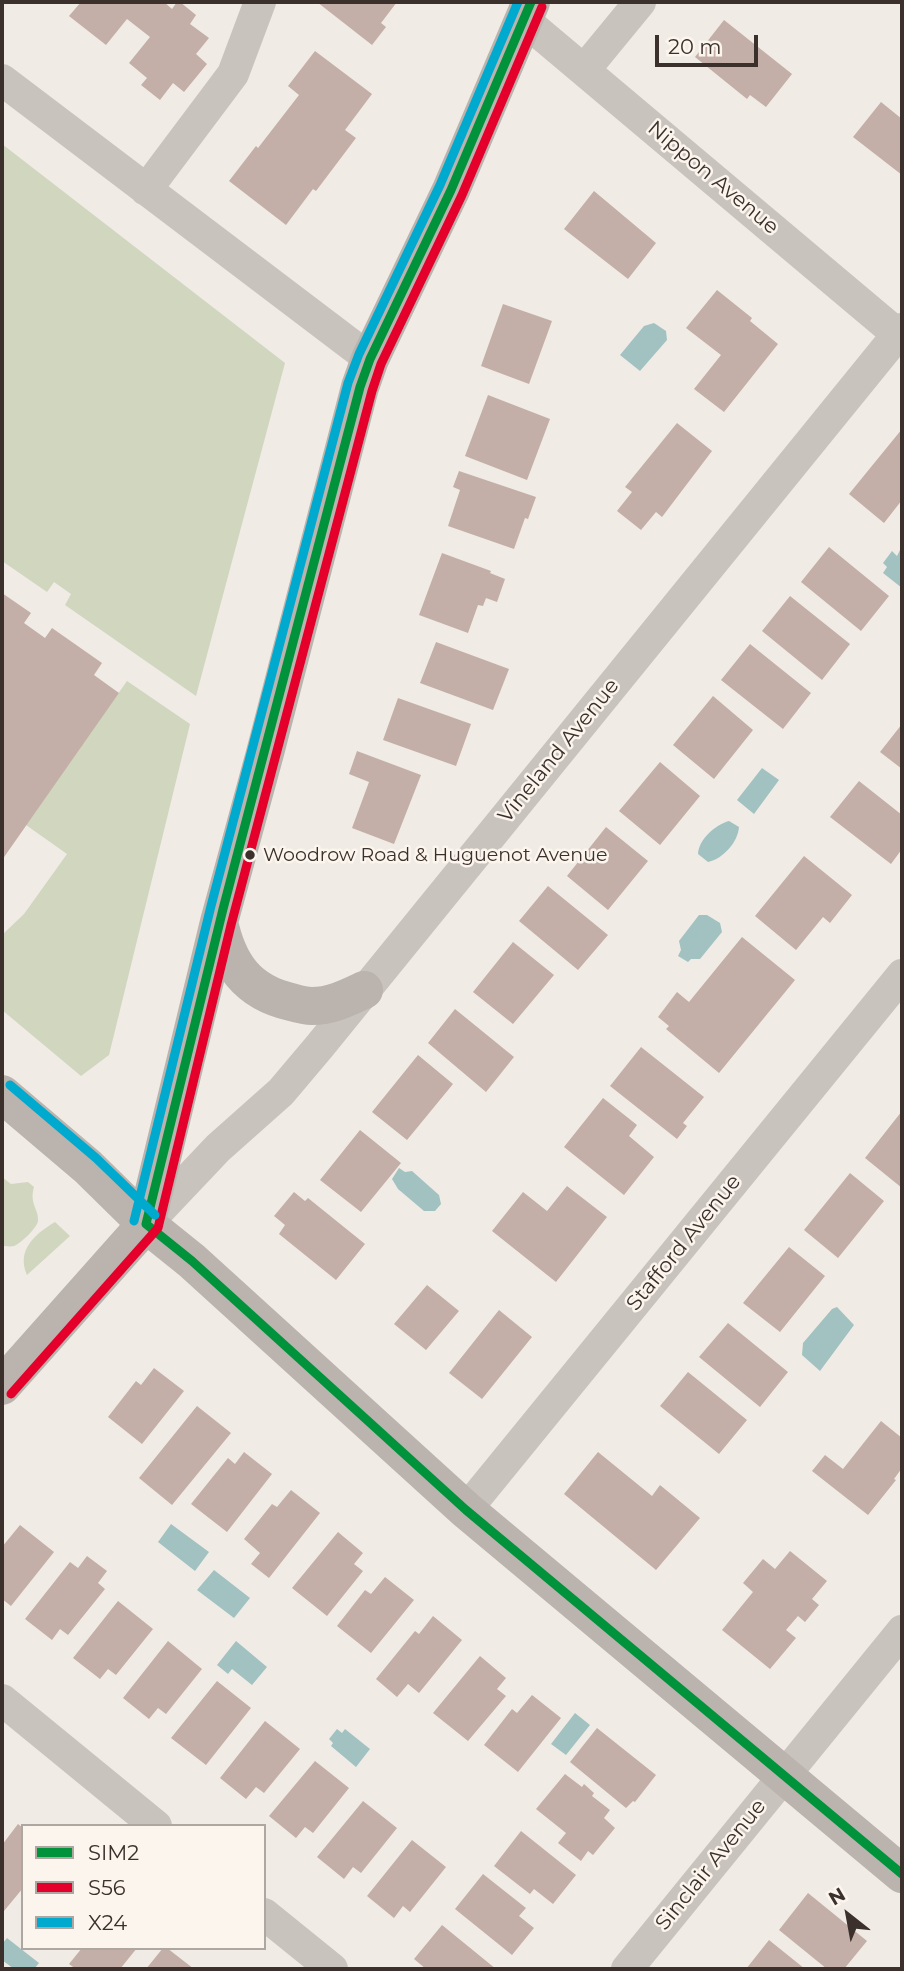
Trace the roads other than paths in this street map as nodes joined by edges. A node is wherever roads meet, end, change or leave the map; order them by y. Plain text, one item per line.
1 (260, 2) edge
2 (640, 2) edge
3 (527, 11) edge
4 (585, 69) junction
5 (2, 80) edge
6 (146, 190) junction
7 (901, 334) edge
8 (370, 359) junction
9 (219, 922) junction
10 (902, 975) edge
11 (364, 990) junction
12 (2, 1094) edge
13 (146, 1224) junction
14 (2, 1386) edge
15 (466, 1510) junction
16 (902, 1631) edge
17 (2, 1700) edge
18 (783, 1775) junction
19 (154, 1824) edge
20 (902, 1874) edge
21 (266, 1916) edge
22 (332, 1969) edge
23 (626, 1969) edge

1 - 6 street
2 - 4 street
3 - 4 street, Nippon Avenue
3 - 8 street
4 - 7 street, Nippon Avenue
5 - 6 street
6 - 8 street
7 - 11 street, Vineland Avenue
8 - 9 street
9 - 11 street
9 - 13 street
10 - 15 street, Stafford Avenue
11 - 13 street, Vineland Avenue
12 - 13 street
13 - 14 street
13 - 15 street
15 - 18 street
16 - 18 street, Sinclair Avenue
17 - 19 street
18 - 20 street
18 - 23 street, Sinclair Avenue
21 - 22 street

